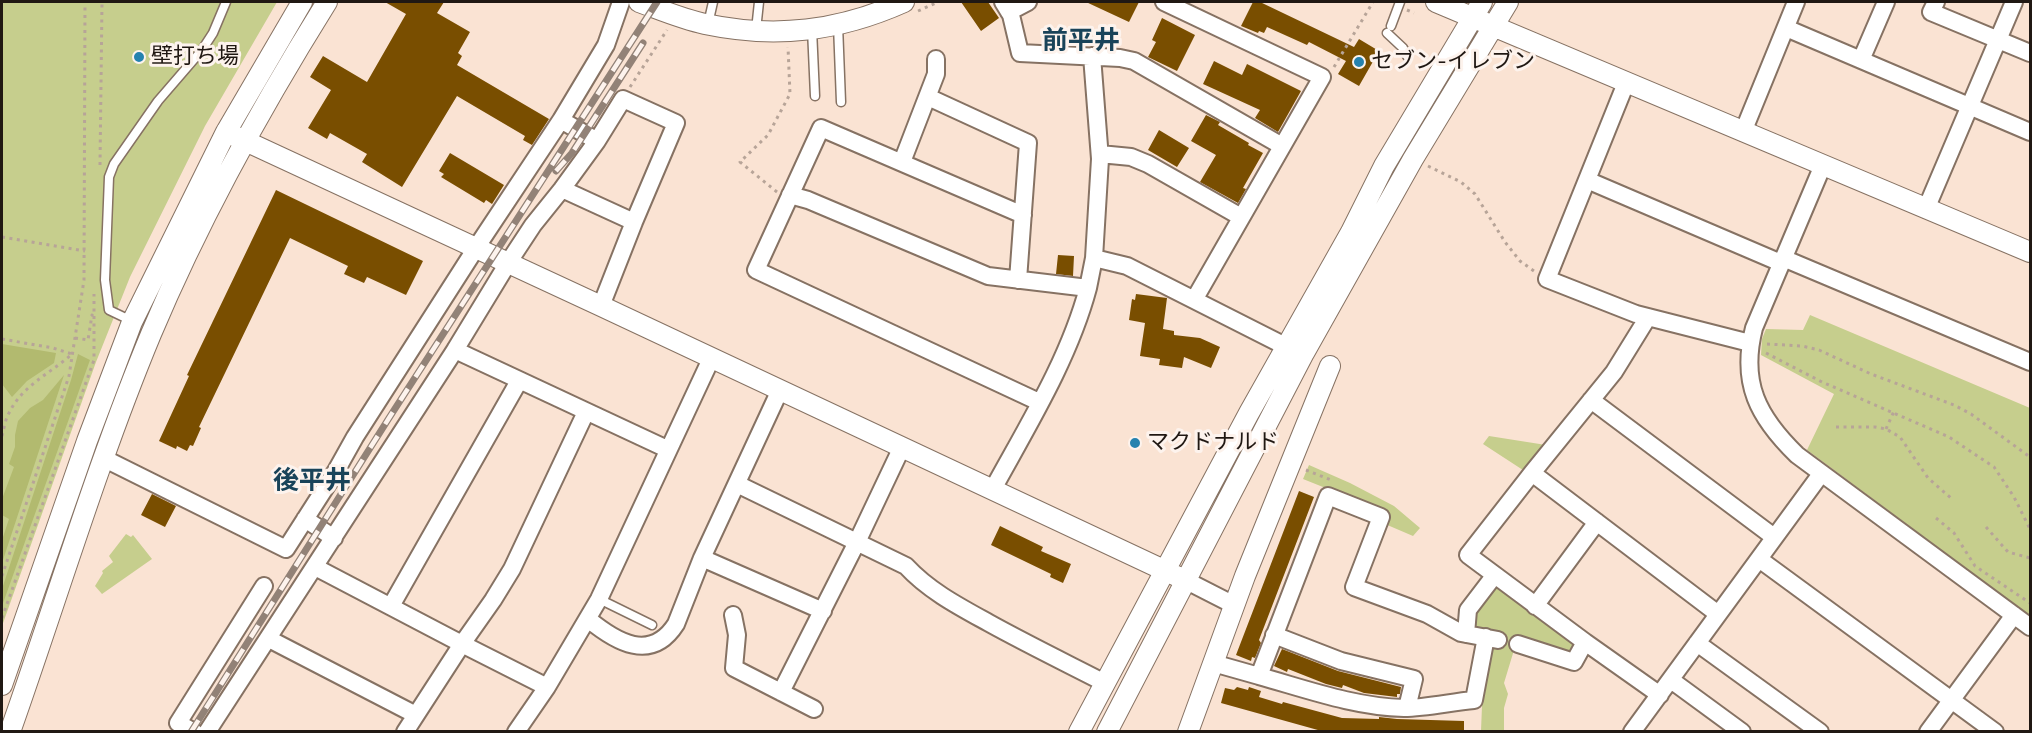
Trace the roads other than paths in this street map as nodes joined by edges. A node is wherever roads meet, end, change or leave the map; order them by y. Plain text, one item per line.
1 (226, 2) edge
2 (302, 2) edge
3 (327, 2) edge
4 (621, 2) edge
5 (639, 2) edge
6 (713, 2) edge
7 (759, 2) edge
8 (904, 2) edge
9 (1029, 2) edge
10 (1164, 2) edge
11 (1400, 2) edge
12 (1436, 2) edge
13 (1508, 2) edge
14 (1796, 2) edge
15 (1886, 2) edge
16 (1936, 2) edge
17 (2014, 2) edge
18 (1006, 7) edge
19 (1477, 9) edge
20 (708, 24) junction
21 (838, 25) junction
22 (1493, 26) junction
23 (1786, 28) junction
24 (813, 29) junction
25 (756, 31) junction
26 (1998, 39) junction
27 (2031, 53) edge
28 (1092, 56) junction
29 (1407, 56) dead end
30 (936, 59) dead end
31 (1861, 60) junction
32 (1626, 83) junction
33 (815, 96) dead end
34 (928, 97) junction
35 (841, 102) dead end
36 (1970, 106) junction
37 (561, 120) junction
38 (226, 132) junction
39 (1743, 132) junction
40 (2031, 132) edge
41 (597, 141) junction
42 (245, 142) junction
43 (1282, 146) junction
44 (1100, 154) junction
45 (902, 162) junction
46 (1823, 165) junction
47 (1587, 180) junction
48 (562, 189) junction
49 (790, 195) junction
50 (1926, 208) junction
51 (1023, 215) junction
52 (1241, 217) junction
53 (634, 222) junction
54 (476, 248) junction
55 (2031, 252) edge
56 (1094, 258) junction
57 (1782, 261) junction
58 (508, 263) junction
59 (1018, 280) junction
60 (1088, 288) junction
61 (1194, 300) junction
62 (601, 306) junction
63 (1648, 317) junction
64 (132, 321) junction
65 (1750, 346) junction
66 (1287, 347) junction
67 (455, 350) junction
68 (711, 358) junction
69 (2031, 362) edge
70 (1330, 366) dead end
71 (519, 381) junction
72 (780, 390) junction
73 (1591, 400) junction
74 (1039, 402) junction
75 (586, 412) junction
76 (902, 447) junction
77 (667, 448) junction
78 (105, 459) junction
79 (1532, 473) junction
80 (1821, 474) junction
81 (737, 484) junction
82 (993, 489) junction
83 (305, 519) junction
84 (1597, 522) junction
85 (1774, 537) junction
86 (334, 538) junction
87 (857, 542) junction
88 (702, 558) junction
89 (1759, 559) junction
90 (315, 567) junction
91 (1165, 570) junction
92 (1494, 576) junction
93 (1185, 580) junction
94 (264, 586) dead end
95 (598, 599) junction
96 (1234, 605) junction
97 (390, 606) junction
98 (1535, 606) junction
99 (823, 611) junction
100 (1718, 614) junction
101 (733, 615) dead end
102 (2014, 615) junction
103 (588, 619) junction
104 (652, 625) dead end
105 (2031, 627) edge
106 (1466, 634) junction
107 (1275, 635) junction
108 (269, 639) junction
109 (1585, 642) junction
110 (1696, 643) junction
111 (462, 644) junction
112 (1518, 644) dead end
113 (1213, 663) junction
114 (1259, 676) junction
115 (1671, 680) junction
116 (1105, 683) junction
117 (2, 686) edge
118 (547, 687) junction
119 (781, 692) junction
120 (1660, 695) junction
121 (1951, 699) junction
122 (1407, 708) junction
123 (814, 709) dead end
124 (416, 715) junction
125 (1816, 730) edge
126 (10, 732) edge
127 (194, 732) edge
128 (207, 732) edge
129 (405, 732) edge
130 (516, 732) edge
131 (1079, 732) edge
132 (1107, 732) edge
133 (1188, 732) edge
134 (1632, 732) edge
135 (1742, 732) edge
136 (1928, 732) edge
137 (1995, 732) edge

1 - 64 lane
2 - 38 street
3 - 42 street
4 - 37 street
5 - 20 street
6 - 20 lane
7 - 25 lane
8 - 21 street
9 - 18 street
10 - 43 street
11 - 29 lane
12 - 19 street
13 - 22 street
14 - 23 street
15 - 31 street
16 - 26 street
17 - 26 street
18 - 28 street
19 - 22 street
19 - 66 street
20 - 25 street
21 - 24 street
21 - 35 lane
22 - 32 street
22 - 93 street
23 - 31 street
23 - 39 street
24 - 25 street
24 - 33 lane
26 - 27 street
26 - 36 street
28 - 43 street
28 - 44 street
30 - 34 street
31 - 36 street
32 - 39 street
32 - 47 street
34 - 45 street
34 - 51 street
36 - 40 street
36 - 50 street
37 - 41 street
37 - 54 street
38 - 42 street
38 - 64 street
39 - 46 street
41 - 48 street
41 - 53 street
42 - 54 street
42 - 78 street
43 - 52 street
44 - 52 street
44 - 56 street
45 - 49 street
45 - 51 street
46 - 50 street
46 - 57 street
47 - 57 street
47 - 63 street
48 - 53 street
48 - 58 street
49 - 59 street
49 - 74 street
50 - 55 street
51 - 59 street
52 - 61 street
53 - 62 street
54 - 58 street
54 - 83 street
56 - 60 street
56 - 61 street
57 - 65 street
57 - 69 street
58 - 62 street
58 - 67 street
59 - 60 street
60 - 74 street
61 - 66 street
62 - 68 street
63 - 65 street
63 - 73 street
64 - 117 street
65 - 80 street
66 - 91 street
67 - 71 street
67 - 86 street
68 - 72 street
68 - 77 street
70 - 96 street
71 - 75 street
71 - 97 street
72 - 76 street
72 - 81 street
73 - 79 street
73 - 85 street
74 - 82 street
75 - 77 street
75 - 111 street
76 - 82 street
76 - 87 street
77 - 95 street
78 - 83 street
78 - 126 street
79 - 84 street
79 - 92 street
80 - 85 street
80 - 102 street
81 - 87 street
81 - 88 street
82 - 91 street
83 - 86 street
84 - 98 street
84 - 100 street
85 - 89 street
86 - 90 street
87 - 99 street
87 - 116 street
88 - 99 street
88 - 103 street
89 - 100 street
89 - 121 street
90 - 97 street
90 - 108 street
91 - 93 street
91 - 116 street
92 - 98 street
92 - 106 street
93 - 96 street
93 - 132 street
94 - 127 street
95 - 103 street
95 - 104 lane
96 - 113 street
97 - 111 street
98 - 109 street
99 - 119 street
100 - 110 street
101 - 119 street
102 - 105 street
102 - 121 street
103 - 118 street
106 - 107 street
106 - 122 street
107 - 114 street
107 - 122 street
108 - 124 street
108 - 128 street
109 - 112 street
109 - 120 street
110 - 115 street
110 - 125 street
111 - 118 street
111 - 124 street
113 - 114 street
113 - 133 street
114 - 122 street
115 - 120 street
115 - 135 street
116 - 131 street
118 - 130 street
119 - 123 street
120 - 134 street
121 - 136 street
121 - 137 street
124 - 129 street

